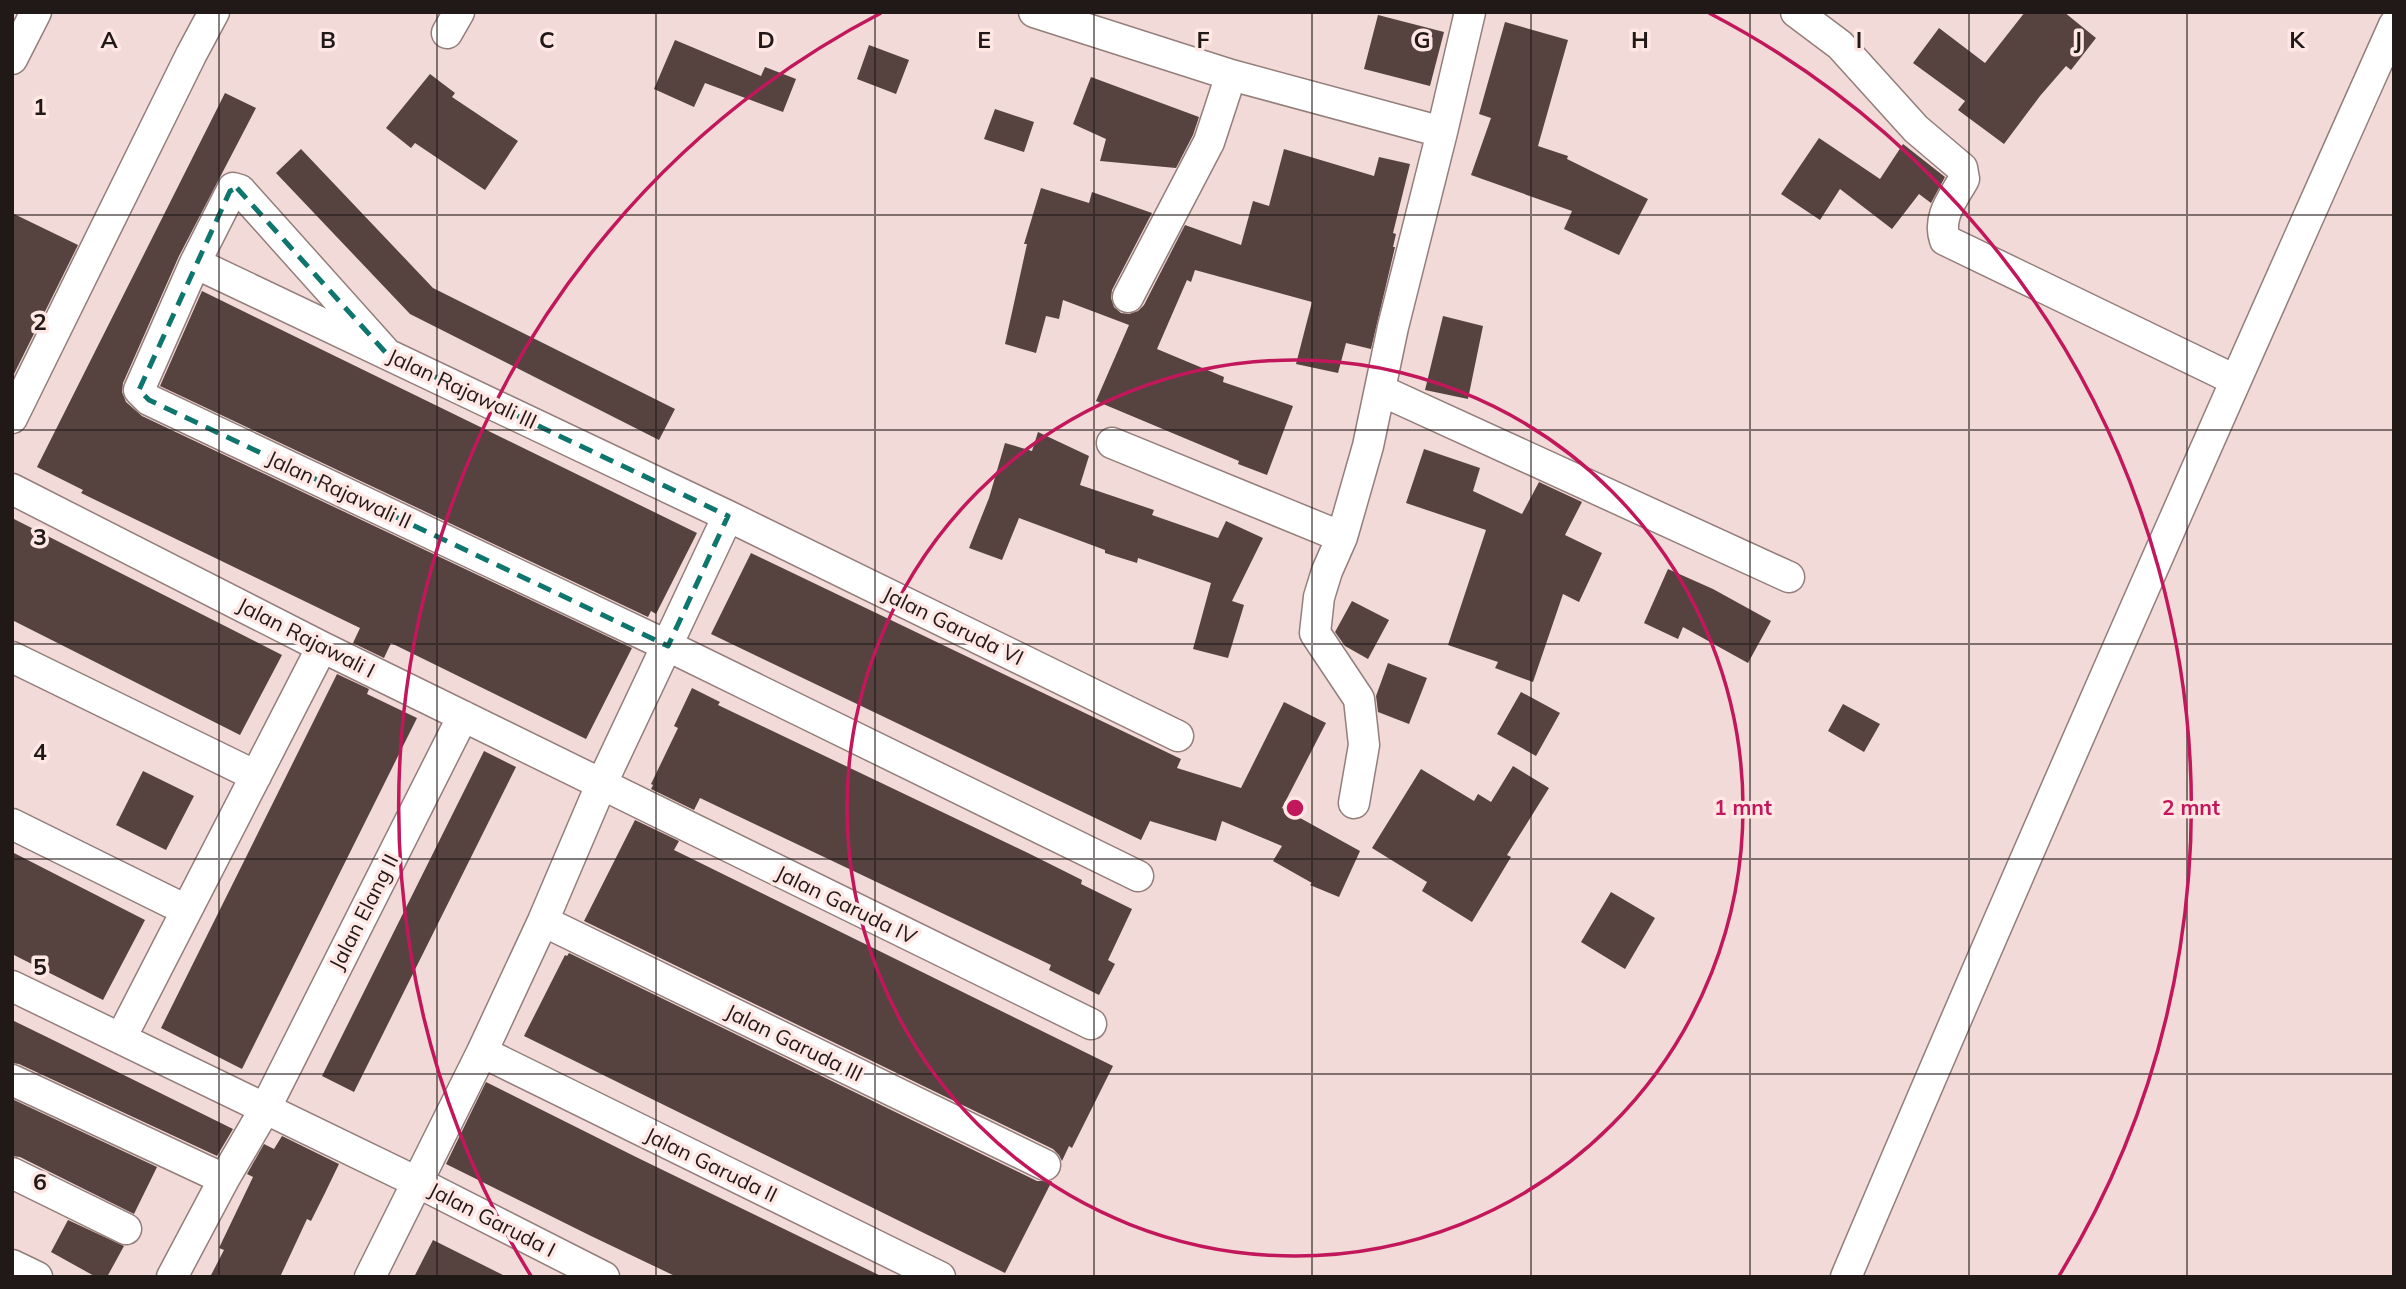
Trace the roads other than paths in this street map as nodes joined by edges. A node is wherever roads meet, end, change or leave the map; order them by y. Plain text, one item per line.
1 (36, 12) edge
2 (214, 12) edge
3 (1034, 12) edge
4 (1470, 12) edge
5 (1796, 12) edge
6 (2394, 25) edge
7 (12, 59) edge
8 (1231, 75) junction
9 (1441, 132) junction
10 (195, 263) junction
11 (1128, 297) dead end
12 (387, 354) junction
13 (2235, 380) junction
14 (1380, 390) junction
15 (12, 418) edge
16 (1112, 443) dead end
17 (12, 489) edge
18 (728, 516) junction
19 (1342, 537) junction
20 (1789, 577) dead end
21 (668, 646) junction
22 (322, 647) junction
23 (12, 657) edge
24 (463, 716) junction
25 (1178, 736) dead end
26 (256, 776) junction
27 (601, 785) junction
28 (1353, 803) dead end
29 (12, 824) edge
30 (1138, 876) dead end
31 (186, 910) junction
32 (543, 921) junction
33 (12, 986) edge
34 (1091, 1024) dead end
35 (121, 1038) junction
36 (482, 1052) junction
37 (12, 1080) edge
38 (265, 1109) junction
39 (1045, 1165) dead end
40 (12, 1173) edge
41 (224, 1179) junction
42 (419, 1182) junction
43 (126, 1229) dead end
44 (12, 1265) edge
45 (600, 1276) edge
46 (37, 1277) edge
47 (172, 1277) edge
48 (370, 1277) edge
49 (940, 1277) edge
50 (1846, 1277) edge

1 - 7 street
2 - 15 street
3 - 8 street
4 - 9 street
5 - 13 street
6 - 13 street
8 - 9 street
8 - 11 street
9 - 14 street
10 - 12 street, Jalan Rajawali III
10 - 12 street
10 - 21 street, Jalan Rajawali II
12 - 18 street, Jalan Rajawali III
13 - 50 street
14 - 19 street
14 - 20 street
16 - 19 street
17 - 22 street, Jalan Rajawali I
18 - 21 street
18 - 25 street, Jalan Garuda VI
19 - 28 street
21 - 27 street
21 - 30 street
22 - 24 street, Jalan Rajawali I
22 - 26 street
23 - 26 street
24 - 27 street, Jalan Rajawali I
24 - 38 street, Jalan Elang II
26 - 31 street
27 - 32 street
27 - 34 street, Jalan Garuda IV
29 - 31 street
31 - 35 street
32 - 36 street
32 - 39 street, Jalan Garuda III
33 - 35 street, Jalan Garuda I
35 - 38 street, Jalan Garuda I
36 - 42 street
36 - 49 street, Jalan Garuda II
37 - 41 street
38 - 41 street, Jalan Elang II
38 - 42 street, Jalan Garuda I
40 - 43 street
41 - 47 street, Jalan Elang II
42 - 45 street, Jalan Garuda I
42 - 48 street
44 - 46 street

